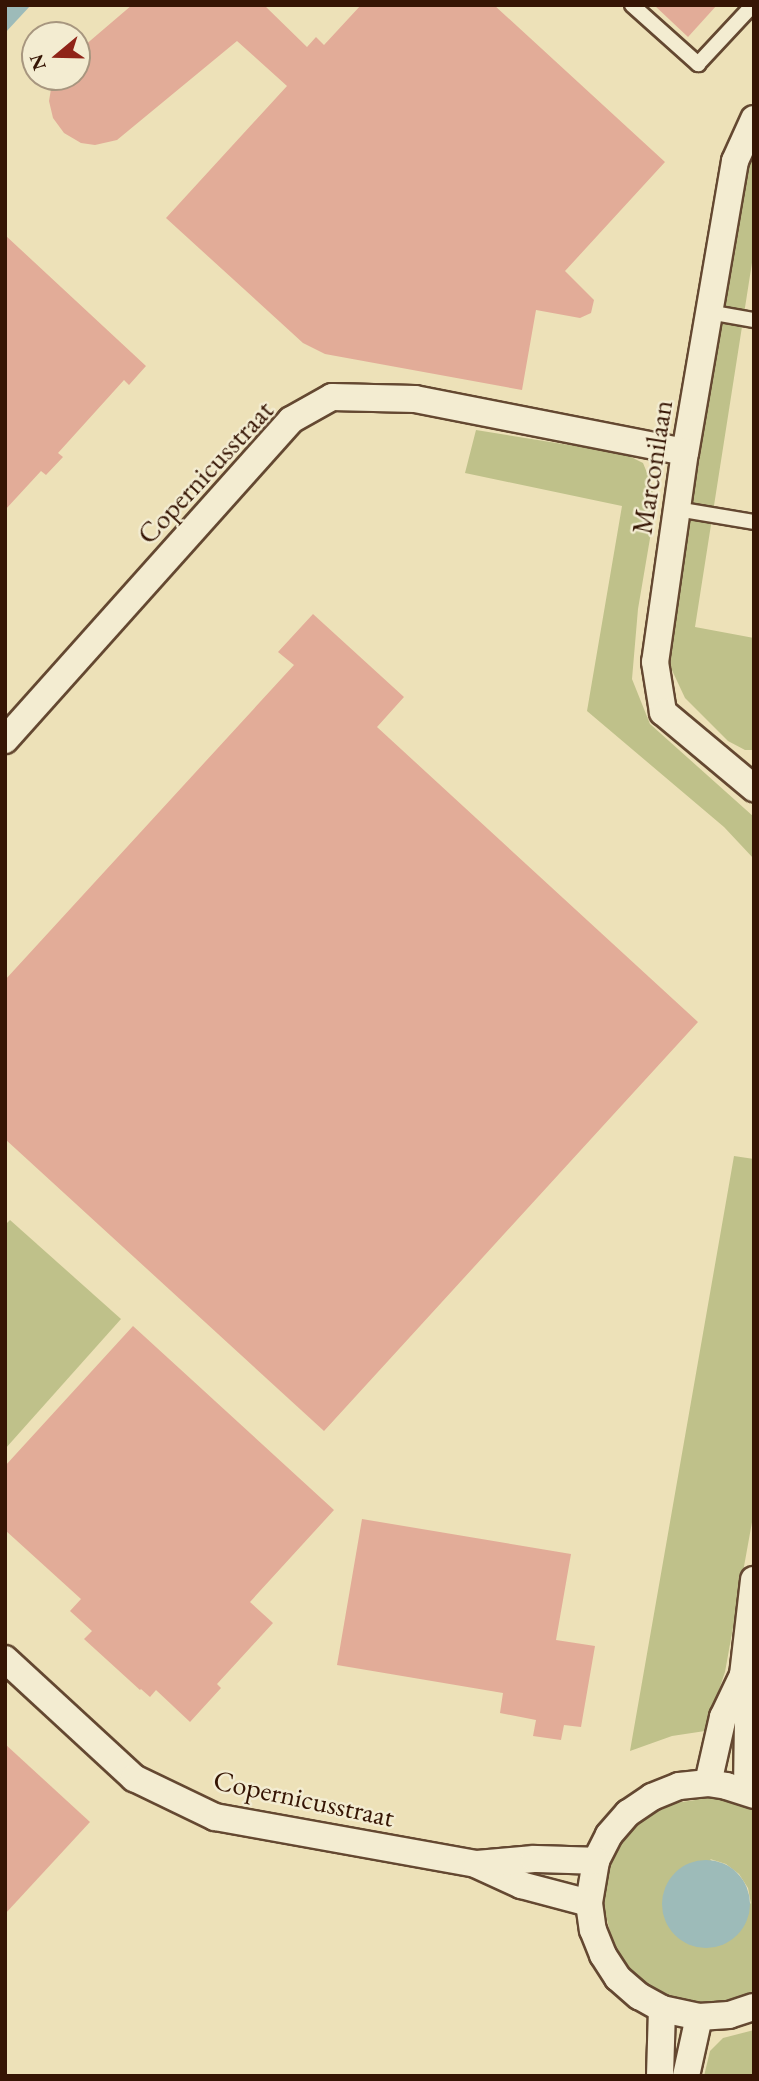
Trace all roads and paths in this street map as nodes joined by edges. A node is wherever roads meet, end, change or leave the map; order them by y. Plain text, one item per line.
1 (632, 5) edge
2 (751, 11) edge
3 (754, 119) edge
4 (709, 312) junction
5 (754, 320) edge
6 (685, 452) junction
7 (677, 509) junction
8 (754, 522) edge
9 (5, 740) edge
10 (754, 788) edge
11 (754, 1580) edge
12 (5, 1659) edge
13 (743, 1675) junction
14 (708, 1783) junction
15 (750, 1793) edge
16 (596, 1861) junction
17 (475, 1864) junction
18 (589, 1903) junction
19 (754, 2007) edge
20 (662, 2009) junction
21 (699, 2017) junction
22 (660, 2076) edge
23 (686, 2076) edge

1 - 2 lane
3 - 4 street, Marconilaan
4 - 5 lane
4 - 6 street, Marconilaan
6 - 7 street, Marconilaan
6 - 9 street, Copernicusstraat
7 - 8 lane
7 - 10 street, Marconilaan
11 - 13 street
12 - 17 street, Copernicusstraat
13 - 14 street
13 - 15 street
14 - 15 street
14 - 16 street
16 - 17 street, Copernicusstraat
16 - 18 street
17 - 18 street, Copernicusstraat
18 - 20 street
19 - 21 street
20 - 21 street
20 - 22 street
21 - 23 street

